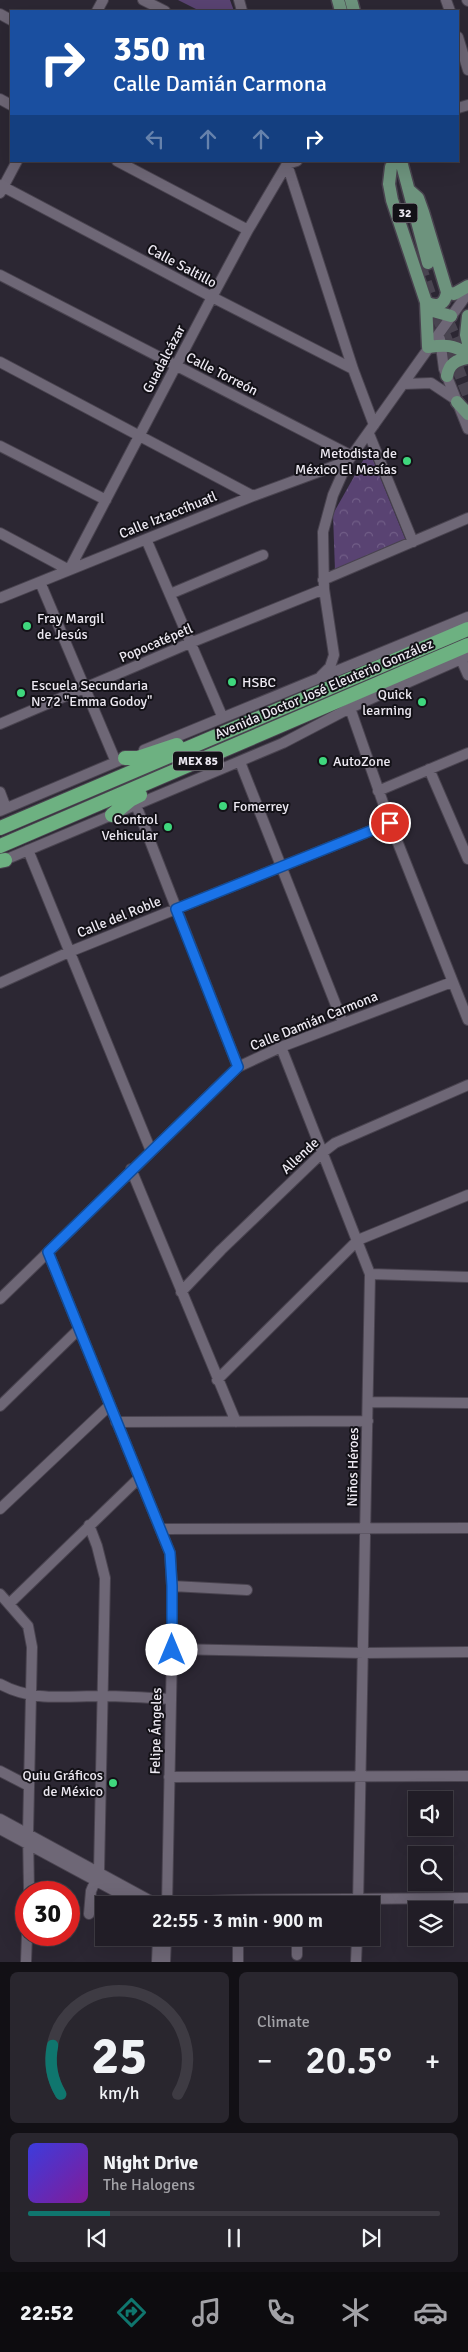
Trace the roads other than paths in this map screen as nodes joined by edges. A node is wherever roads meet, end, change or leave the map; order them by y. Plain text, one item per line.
1 (143, 0) edge
2 (163, 10) edge
3 (459, 39) edge
4 (468, 70) edge
5 (16, 162) edge
6 (119, 162) edge
7 (290, 162) edge
8 (394, 163) edge
9 (1, 188) edge
10 (409, 190) junction
11 (248, 230) junction
12 (0, 275) edge
13 (468, 286) edge
14 (447, 292) junction
15 (468, 293) edge
16 (212, 297) junction
17 (426, 302) junction
18 (451, 316) junction
19 (468, 316) edge
20 (468, 343) edge
21 (434, 346) junction
22 (468, 357) edge
23 (0, 362) edge
24 (176, 366) junction
25 (353, 369) junction
26 (447, 376) junction
27 (404, 384) junction
28 (457, 402) junction
29 (468, 414) edge
30 (372, 430) junction
31 (468, 430) edge
32 (140, 435) junction
33 (0, 446) edge
34 (350, 458) junction
35 (253, 496) junction
36 (106, 500) junction
37 (468, 518) edge
38 (0, 533) edge
39 (146, 539) junction
40 (413, 542) junction
41 (263, 556) dead end
42 (69, 570) junction
43 (40, 582) junction
44 (324, 585) junction
45 (170, 594) junction
46 (0, 598) edge
47 (466, 622) edge
48 (190, 643) junction
49 (468, 645) edge
50 (464, 657) edge
51 (394, 669) junction
52 (468, 676) edge
53 (311, 682) junction
54 (84, 688) junction
55 (350, 708) junction
56 (222, 716) junction
57 (0, 724) edge
58 (203, 742) junction
59 (222, 750) junction
60 (468, 753) edge
61 (120, 760) junction
62 (240, 762) junction
63 (429, 769) junction
64 (378, 791) junction
65 (0, 792) edge
66 (136, 805) junction
67 (3, 809) edge
68 (112, 814) junction
69 (390, 823) junction
70 (0, 828) edge
71 (28, 850) junction
72 (1, 857) edge
73 (468, 859) edge
74 (281, 866) junction
75 (176, 909) junction
76 (69, 952) junction
77 (452, 982) junction
78 (0, 983) edge
79 (468, 1020) edge
80 (343, 1023) junction
81 (281, 1047) junction
82 (238, 1067) junction
83 (468, 1085) edge
84 (150, 1151) junction
85 (322, 1153) junction
86 (131, 1169) junction
87 (468, 1196) edge
88 (358, 1240) junction
89 (48, 1252) junction
90 (370, 1274) junction
91 (468, 1277) edge
92 (181, 1292) junction
93 (0, 1299) edge
94 (78, 1330) junction
95 (217, 1380) junction
96 (368, 1402) junction
97 (468, 1403) edge
98 (0, 1406) edge
99 (109, 1406) junction
100 (368, 1420) junction
101 (116, 1422) junction
102 (236, 1422) junction
103 (139, 1478) junction
104 (0, 1510) edge
105 (89, 1525) junction
106 (468, 1528) edge
107 (161, 1529) junction
108 (366, 1529) junction
109 (172, 1586) junction
110 (247, 1590) dead end
111 (0, 1594) edge
112 (9, 1604) junction
113 (172, 1650) junction
114 (468, 1652) edge
115 (364, 1654) junction
116 (0, 1684) edge
117 (32, 1696) junction
118 (103, 1696) junction
119 (171, 1699) junction
120 (0, 1771) edge
121 (169, 1776) junction
122 (361, 1776) junction
123 (468, 1776) edge
124 (29, 1786) junction
125 (0, 1819) edge
126 (0, 1829) edge
127 (28, 1834) junction
128 (29, 1845) junction
129 (97, 1876) junction
130 (29, 1881) edge
131 (127, 1896) edge
132 (143, 1896) edge
133 (163, 1896) edge
134 (358, 1896) edge
135 (468, 1898) edge
136 (380, 1901) edge
137 (89, 1914) dead end
138 (27, 1946) edge
139 (158, 1946) edge
140 (166, 1946) edge
141 (238, 1946) edge
142 (297, 1946) edge
143 (357, 1946) edge
144 (297, 1955) dead end
145 (26, 1962) edge
146 (157, 1962) edge
147 (165, 1962) edge
148 (238, 1962) edge
149 (356, 1962) edge

1 - 2 street
3 - 4 street
5 - 9 street
6 - 11 street
7 - 11 street, Guadalcázar
7 - 25 street
8 - 10 main road, 32
8 - 10 main road, 32
8 - 17 main road
9 - 16 street, Calle Saltillo
10 - 14 main road
11 - 16 street, Guadalcázar
12 - 24 street, Calle Torreón
13 - 14 main road
14 - 17 main road
15 - 18 street
16 - 24 street, Guadalcázar
16 - 25 street, Calle Saltillo
17 - 18 main road
17 - 21 main road
18 - 21 street
19 - 20 main road
21 - 22 main road
21 - 26 street
21 - 27 street
22 - 26 main road
23 - 32 street
24 - 32 street, Guadalcázar
24 - 34 street, Calle Torreón
25 - 30 street
26 - 28 street
27 - 28 street
27 - 30 street
28 - 29 main road
28 - 31 street
30 - 34 street
30 - 40 street
32 - 35 street
32 - 36 street, Guadalcázar
33 - 36 street
34 - 35 street, Calle Iztaccíhuatl
34 - 44 street
35 - 39 street, Calle Iztaccíhuatl
36 - 42 street, Guadalcázar
37 - 40 street, Popocatépetl
38 - 42 street
39 - 42 street, Calle Iztaccíhuatl
39 - 45 street
40 - 44 street, Popocatépetl
41 - 45 street
42 - 43 street, Calle Iztaccíhuatl
43 - 46 street, Calle Iztaccíhuatl
43 - 54 street
44 - 48 street, Popocatépetl
44 - 53 street
45 - 48 street
47 - 51 highway, Avenida Doctor José Eleuterio González / MEX 85
47 - 53 street
48 - 54 street, Popocatépetl
48 - 56 street
49 - 51 highway, Avenida Doctor José Eleuterio González / MEX 85
50 - 52 street
50 - 55 street, Avenida Doctor José Eleuterio González
51 - 58 highway, Avenida Doctor José Eleuterio González / MEX 85
51 - 59 highway, Avenida Doctor José Eleuterio González / MEX 85
53 - 56 street
54 - 57 street, Popocatépetl
54 - 61 street
55 - 62 street, Avenida Doctor José Eleuterio González
55 - 64 street
56 - 61 street
58 - 61 highway
58 - 70 highway, Avenida Doctor José Eleuterio González / MEX 85
59 - 68 highway
59 - 72 highway, Avenida Doctor José Eleuterio González / MEX 85
60 - 63 street
61 - 67 street
62 - 66 street, Avenida Doctor José Eleuterio González
62 - 74 street
63 - 64 street
63 - 73 street
64 - 69 street
65 - 67 street
66 - 68 street, Avenida Doctor José Eleuterio González
66 - 75 street
68 - 71 street, Avenida Doctor José Eleuterio González
69 - 74 street, Calle del Roble
69 - 77 street
71 - 72 street, Avenida Doctor José Eleuterio González
71 - 76 street
74 - 75 street, Calle del Roble
74 - 80 street
75 - 76 street, Calle del Roble
75 - 82 street
76 - 78 street, Calle del Roble
76 - 84 street
77 - 79 street
77 - 80 street, Calle Damián Carmona
80 - 81 street, Calle Damián Carmona
81 - 82 street, Calle Damián Carmona
81 - 85 street, Niños Héroes
82 - 84 street, Calle Damián Carmona
83 - 85 street, Allende
84 - 86 street, Calle Damián Carmona
85 - 88 street, Niños Héroes
85 - 92 street, Allende
86 - 89 street, Calle Damián Carmona
86 - 92 street
87 - 88 street
88 - 90 street, Niños Héroes
88 - 95 street
89 - 93 street, Calle Damián Carmona
89 - 94 street, Felipe Ángeles
90 - 91 street
90 - 96 street, Niños Héroes
92 - 95 street
94 - 98 street
94 - 99 street, Felipe Ángeles
95 - 102 street
96 - 97 street
96 - 100 street, Niños Héroes
99 - 101 street, Felipe Ángeles
99 - 104 street
100 - 102 street
100 - 108 street, Niños Héroes
101 - 102 street
101 - 103 street, Felipe Ángeles
103 - 105 street
103 - 107 street, Felipe Ángeles
105 - 112 street
105 - 118 street
106 - 108 street
107 - 108 street
107 - 109 street, Felipe Ángeles
108 - 115 street, Niños Héroes
109 - 110 street
109 - 113 street, Felipe Ángeles
111 - 112 street
112 - 117 street
113 - 115 street
113 - 119 street, Felipe Ángeles
114 - 115 street
115 - 122 street, Niños Héroes
116 - 117 street
117 - 118 street
117 - 124 street
118 - 119 street
118 - 129 street
119 - 121 street, Felipe Ángeles
120 - 124 street
121 - 122 street
121 - 133 street, Felipe Ángeles
122 - 123 street
122 - 134 street, Niños Héroes
124 - 127 street
125 - 127 street
126 - 128 street
127 - 128 street
127 - 129 street
128 - 129 street
128 - 130 street
129 - 131 street
129 - 132 street
129 - 137 street
135 - 136 street
138 - 145 street
139 - 146 street
140 - 147 street
141 - 148 street
142 - 144 street
143 - 149 street

